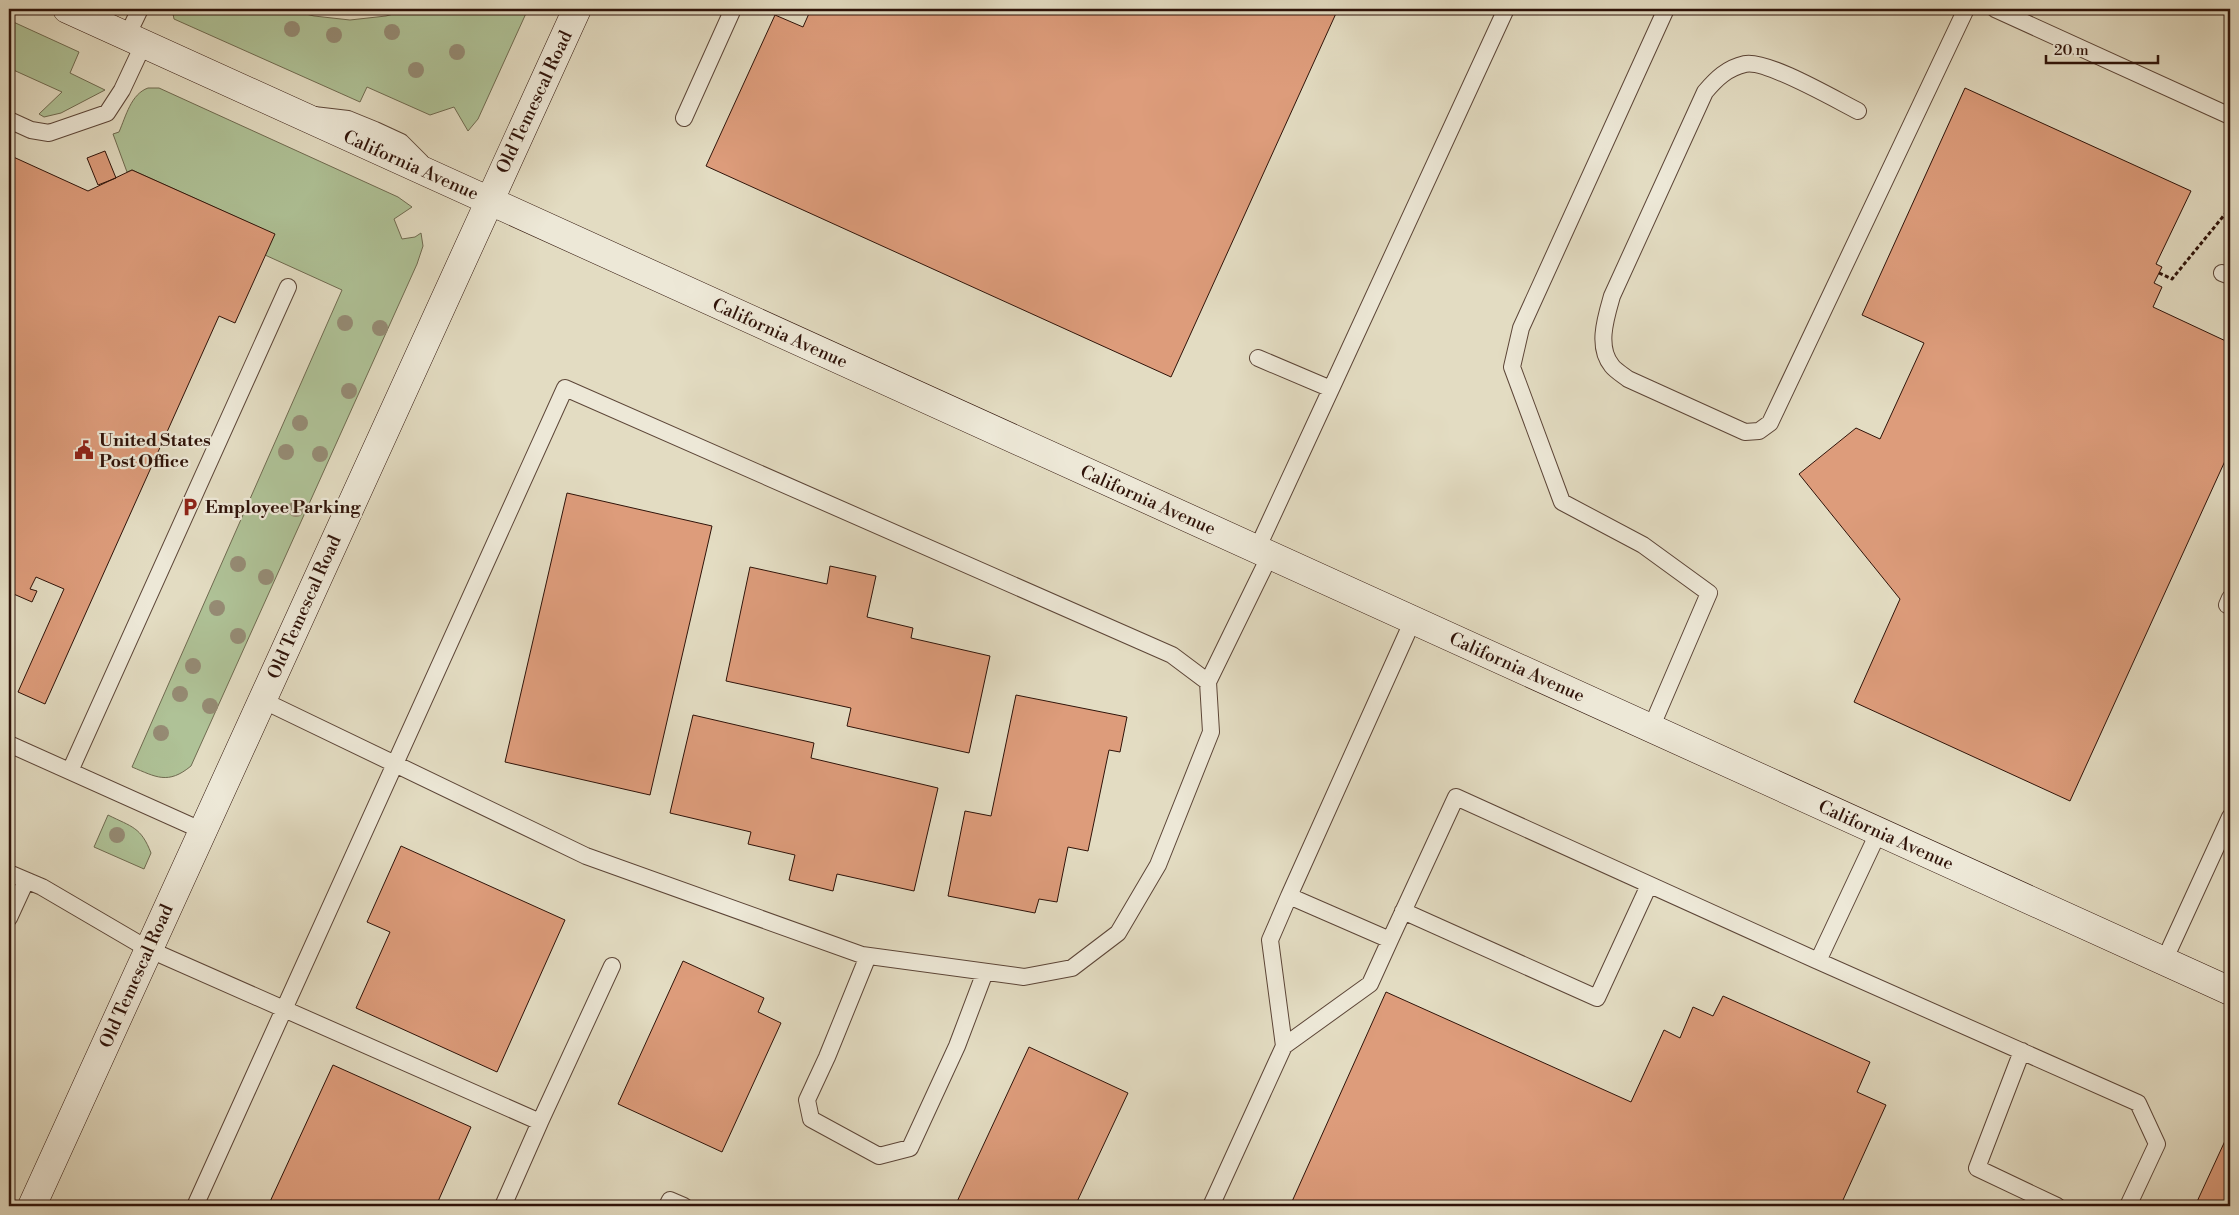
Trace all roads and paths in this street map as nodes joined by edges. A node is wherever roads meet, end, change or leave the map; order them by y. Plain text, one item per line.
1 (67, 9) edge
2 (140, 9) edge
3 (577, 9) edge
4 (733, 9) edge
5 (1506, 9) edge
6 (1666, 9) edge
7 (1966, 9) edge
8 (1995, 9) edge
9 (136, 40) junction
10 (1858, 111) dead end
11 (2230, 116) edge
12 (684, 118) dead end
13 (9, 120) edge
14 (489, 200) junction
15 (2230, 208) edge
16 (2159, 273) dead end
17 (288, 286) dead end
18 (1258, 358) dead end
19 (1331, 389) junction
20 (1263, 552) junction
21 (1413, 620) junction
22 (1208, 682) junction
23 (262, 700) junction
24 (1651, 728) junction
25 (9, 744) edge
26 (395, 764) junction
27 (70, 771) junction
28 (2230, 817) edge
29 (203, 830) junction
30 (1879, 831) junction
31 (9, 873) edge
32 (26, 881) junction
33 (1650, 885) junction
34 (1289, 896) junction
35 (1403, 911) junction
36 (9, 918) edge
37 (1390, 940) junction
38 (148, 949) junction
39 (868, 956) junction
40 (1818, 961) junction
41 (2164, 961) junction
42 (612, 966) dead end
43 (985, 972) junction
44 (2230, 991) edge
45 (284, 1009) junction
46 (1284, 1046) junction
47 (2022, 1051) junction
48 (540, 1122) junction
49 (32, 1206) edge
50 (195, 1206) edge
51 (503, 1206) edge
52 (667, 1206) edge
53 (684, 1206) edge
54 (1211, 1206) edge
55 (2057, 1206) edge
56 (2128, 1206) edge

1 - 9 main road, California Avenue
2 - 9 lane
3 - 14 main road, Old Temescal Road
4 - 12 lane
5 - 19 lane
6 - 24 lane
7 - 10 lane
8 - 11 lane
9 - 13 lane
9 - 14 main road, California Avenue
14 - 20 main road, California Avenue
14 - 23 main road, Old Temescal Road
15 - 16 path
17 - 27 lane
18 - 19 lane
19 - 20 lane
20 - 21 main road, California Avenue
20 - 22 lane
21 - 24 main road, California Avenue
21 - 34 lane
22 - 26 lane
22 - 43 lane
23 - 26 lane
23 - 29 main road, Old Temescal Road
24 - 30 main road, California Avenue
25 - 27 lane
26 - 39 lane
26 - 45 lane
27 - 29 lane
28 - 41 lane
29 - 38 main road, Old Temescal Road
30 - 40 lane
30 - 41 main road, California Avenue
31 - 32 lane
32 - 36 lane
32 - 38 lane
33 - 35 lane
33 - 35 lane
33 - 40 lane
34 - 37 lane
34 - 46 lane
35 - 37 lane
37 - 46 lane
38 - 45 lane
38 - 49 main road, Old Temescal Road
39 - 43 lane
39 - 43 lane
40 - 47 lane
41 - 44 main road, California Avenue
42 - 48 lane
45 - 48 lane
45 - 50 lane
46 - 54 lane
47 - 55 lane
47 - 56 lane
48 - 51 lane
52 - 53 lane

